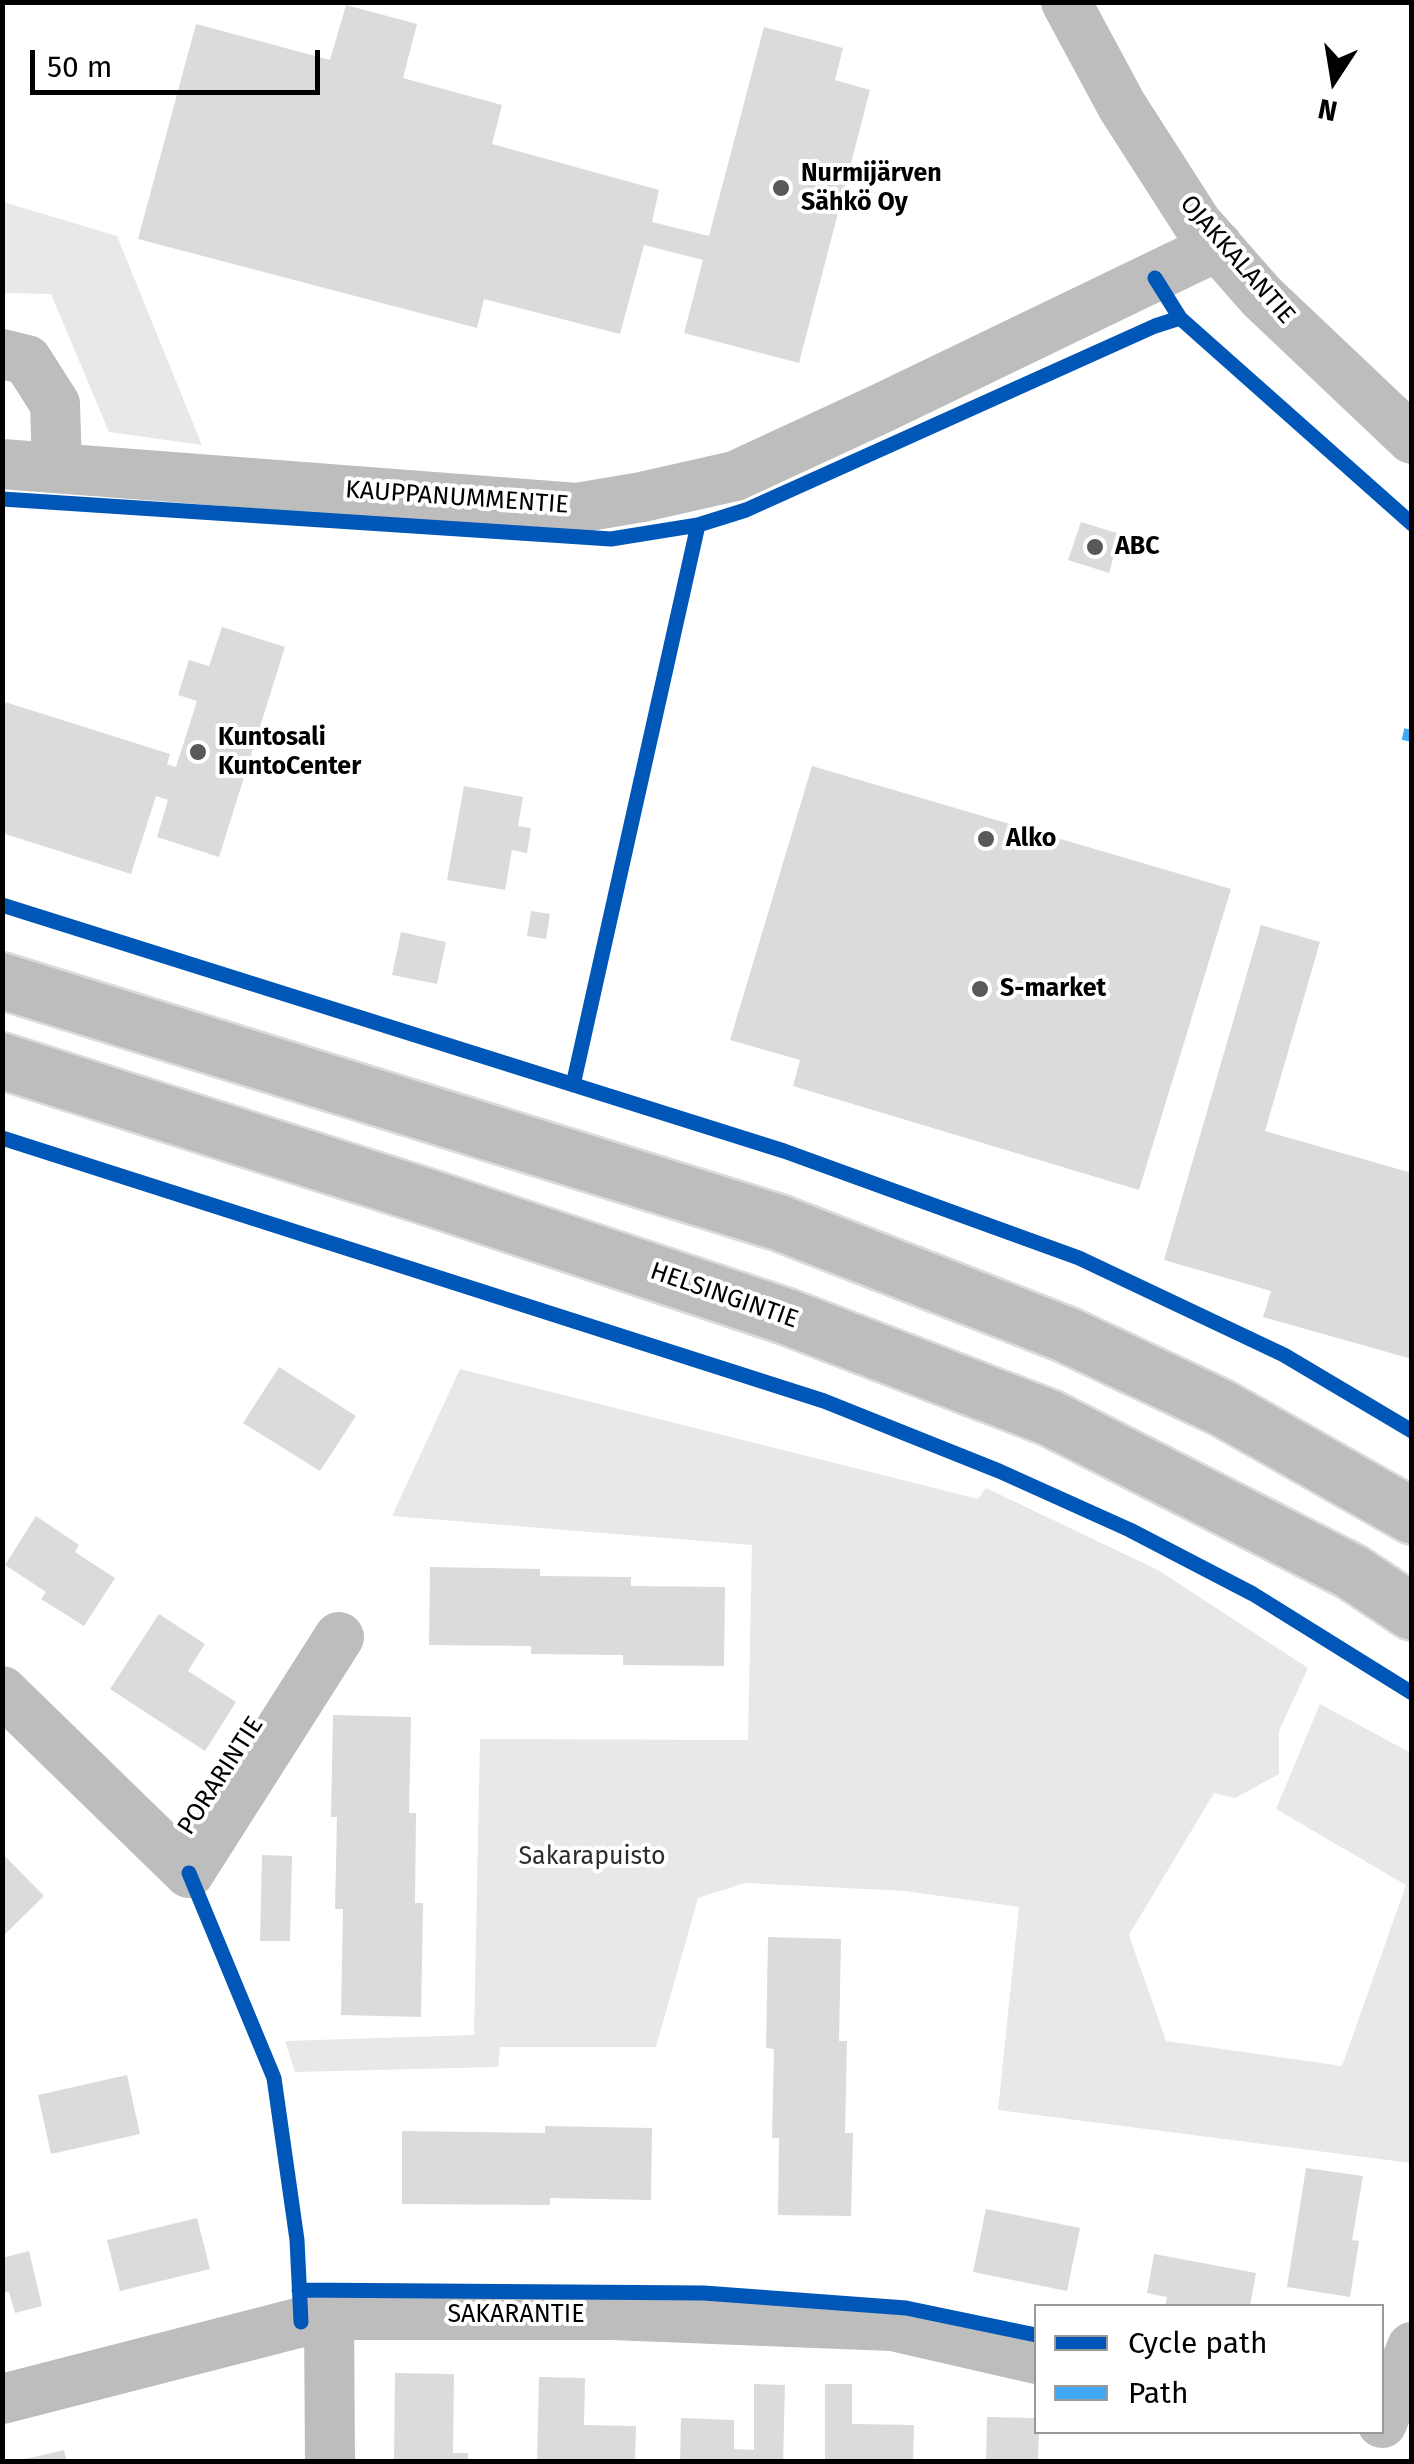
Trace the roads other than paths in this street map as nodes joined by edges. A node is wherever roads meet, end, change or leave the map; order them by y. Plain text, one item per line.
1 (1066, 2) edge
2 (1218, 246) junction
3 (2, 354) edge
4 (1412, 439) edge
5 (2, 464) edge
6 (57, 467) junction
7 (2, 981) edge
8 (2, 1061) edge
9 (1412, 1516) edge
10 (1412, 1612) edge
11 (339, 1638) dead end
12 (2, 1691) edge
13 (329, 2314) junction
14 (1412, 2347) edge
15 (1034, 2359) edge
16 (2, 2399) edge
17 (1384, 2408) edge
18 (330, 2462) edge

1 - 2 street, OJAKKALANTIE
2 - 4 street, OJAKKALANTIE
2 - 6 street, KAUPPANUMMENTIE
3 - 6 street
5 - 6 street, KAUPPANUMMENTIE
7 - 9 main road
8 - 10 main road, HELSINGINTIE
11 - 12 street, PORARINTIE
13 - 15 street, SAKARANTIE
13 - 16 street, SAKARANTIE
13 - 18 street
14 - 17 street

